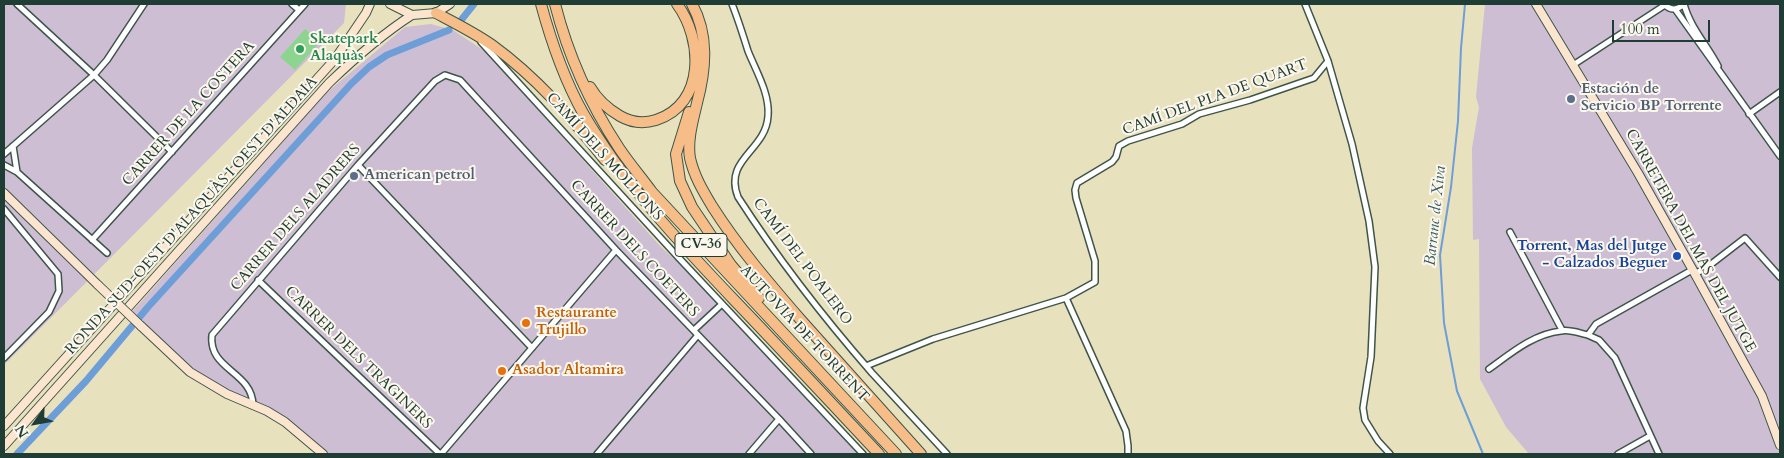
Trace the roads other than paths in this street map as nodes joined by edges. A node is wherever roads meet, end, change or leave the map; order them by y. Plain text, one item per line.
1 (17, 4) edge
2 (144, 4) edge
3 (292, 4) edge
4 (305, 4) edge
5 (370, 4) edge
6 (390, 4) edge
7 (450, 4) edge
8 (541, 4) edge
9 (555, 4) edge
10 (560, 4) edge
11 (677, 4) edge
12 (692, 4) edge
13 (732, 4) edge
14 (1305, 4) edge
15 (1536, 4) edge
16 (1684, 4) edge
17 (1665, 5) edge
18 (1675, 9) junction
19 (299, 10) junction
20 (436, 13) junction
21 (412, 15) junction
22 (470, 31) junction
23 (1328, 61) junction
24 (705, 63) junction
25 (1573, 64) junction
26 (94, 75) junction
27 (1724, 77) junction
28 (435, 81) joint
29 (1780, 92) edge
30 (1749, 114) junction
31 (13, 146) junction
32 (172, 152) junction
33 (4, 154) edge
34 (1780, 156) edge
35 (4, 165) edge
36 (358, 165) junction
37 (17, 172) junction
38 (4, 193) edge
39 (4, 209) edge
40 (1510, 232) dead end
41 (92, 240) junction
42 (616, 250) junction
43 (107, 253) dead end
44 (696, 259) junction
45 (1694, 272) junction
46 (1780, 277) edge
47 (258, 280) junction
48 (1066, 298) junction
49 (722, 304) junction
50 (1562, 330) junction
51 (696, 333) junction
52 (1588, 335) junction
53 (532, 348) junction
54 (4, 357) edge
55 (866, 366) junction
56 (1489, 369) dead end
57 (836, 390) junction
58 (253, 406) junction
59 (779, 419) junction
60 (4, 426) edge
61 (1650, 436) junction
62 (1780, 445) edge
63 (4, 446) edge
64 (323, 454) edge
65 (440, 454) edge
66 (597, 454) edge
67 (749, 454) edge
68 (811, 454) edge
69 (863, 454) edge
70 (879, 454) edge
71 (896, 454) edge
72 (921, 454) edge
73 (947, 454) edge
74 (1128, 454) edge
75 (1390, 454) edge
76 (1618, 454) edge
77 (1659, 454) edge

1 - 26 street
2 - 26 street
3 - 19 street
4 - 19 street, CARRER DE LA COSTERA
5 - 60 main road, RONDA SUD-OEST D'ALAQUÀS I OEST D'ALDAIA
6 - 21 main road
7 - 20 main road
8 - 44 highway, AUTOVIA DE TORRENT / CV-36
9 - 57 highway, AUTOVIA DE TORRENT / CV-36
10 - 11 highway
12 - 24 highway
13 - 55 street, CAMÍ DEL POALERO
14 - 23 street
15 - 25 main road, CARRETERA DEL MAS DEL JUTGE
16 - 18 street
16 - 27 street
17 - 18 street
17 - 25 street
18 - 27 street
19 - 32 street, CARRER DE LA COSTERA
20 - 21 main road
20 - 22 highway
21 - 63 main road, RONDA SUD-OEST D'ALAQUÀS I OEST D'ALDAIA
22 - 44 highway
22 - 49 street, CAMÍ DELS MOLLONS
23 - 48 street, CAMÍ DEL PLA DE QUART
23 - 75 street
24 - 57 highway
24 - 72 highway
25 - 45 main road, CARRETERA DEL MAS DEL JUTGE
26 - 31 street
26 - 32 street
27 - 30 street
28 - 36 street, CARRER DELS ALADRERS
28 - 42 street, CARRER DELS COETERS
29 - 30 street
30 - 34 street
31 - 33 street
31 - 37 street
32 - 41 street, CARRER DE LA COSTERA
35 - 37 street
36 - 47 street, CARRER DELS ALADRERS
36 - 53 street
37 - 41 street
38 - 58 main road, bridge
39 - 54 street
40 - 50 street
41 - 43 street
42 - 51 street, CARRER DELS COETERS
42 - 53 street
44 - 70 highway, AUTOVIA DE TORRENT / CV-36
45 - 46 street
45 - 52 street
45 - 62 main road, CARRETERA DEL MAS DEL JUTGE
47 - 58 street, CARRER DELS ALADRERS
47 - 65 street, CARRER DELS TRAGINERS
48 - 55 street, CAMÍ DEL PLA DE QUART
48 - 74 street
49 - 51 street
49 - 69 street, CAMÍ DELS MOLLONS
50 - 52 street
50 - 56 street
51 - 59 street, CARRER DELS COETERS
51 - 66 street
52 - 61 street
53 - 65 street
55 - 73 street, CAMÍ DEL POALERO
57 - 71 highway, AUTOVIA DE TORRENT / CV-36
58 - 64 main road
59 - 67 street
59 - 68 street, CARRER DELS COETERS
61 - 76 street
61 - 77 street

